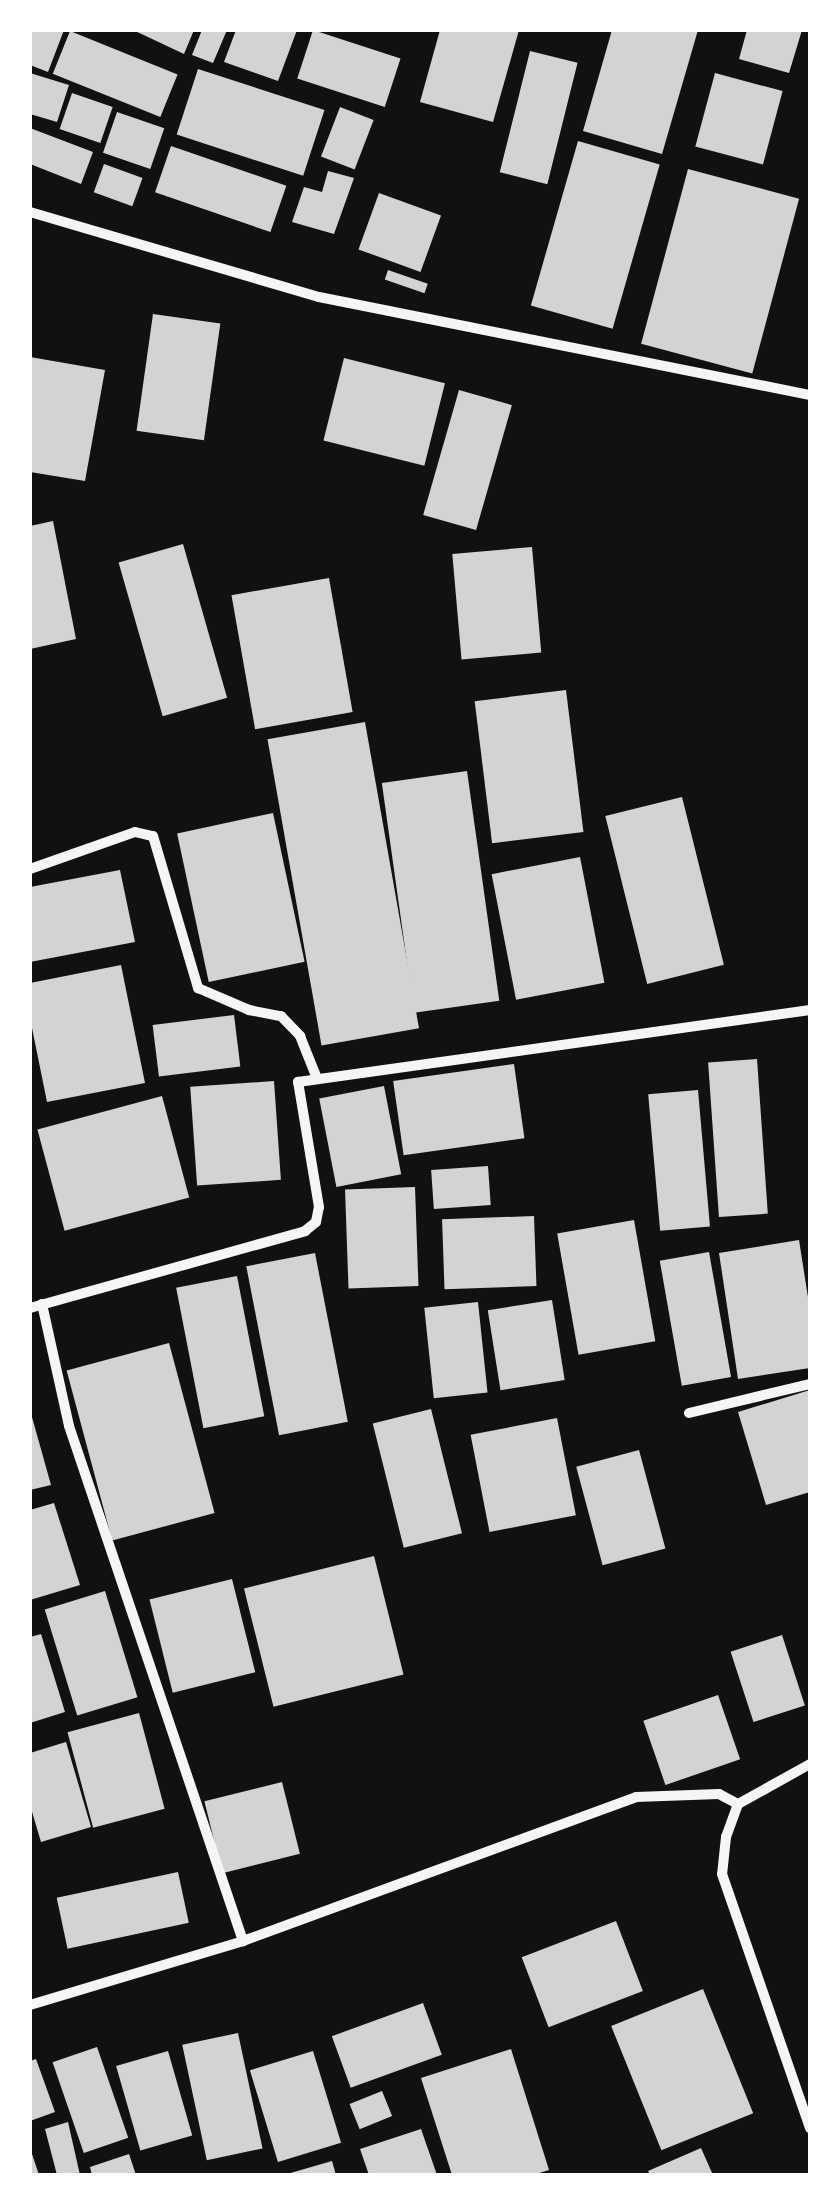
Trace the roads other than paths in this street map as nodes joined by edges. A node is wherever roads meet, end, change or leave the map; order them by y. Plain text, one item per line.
1 (30, 212) edge
2 (810, 396) edge
3 (30, 869) edge
4 (810, 1010) edge
5 (316, 1076) junction
6 (36, 1306) edge
7 (810, 1384) edge
8 (690, 1413) dead end
9 (810, 1764) edge
10 (738, 1804) junction
11 (243, 1941) junction
12 (30, 2005) edge
13 (810, 2128) edge

1 - 2 street
3 - 5 street
4 - 5 street
5 - 6 street
6 - 11 street
7 - 8 street
9 - 10 street
10 - 11 street
10 - 13 street
11 - 12 street

